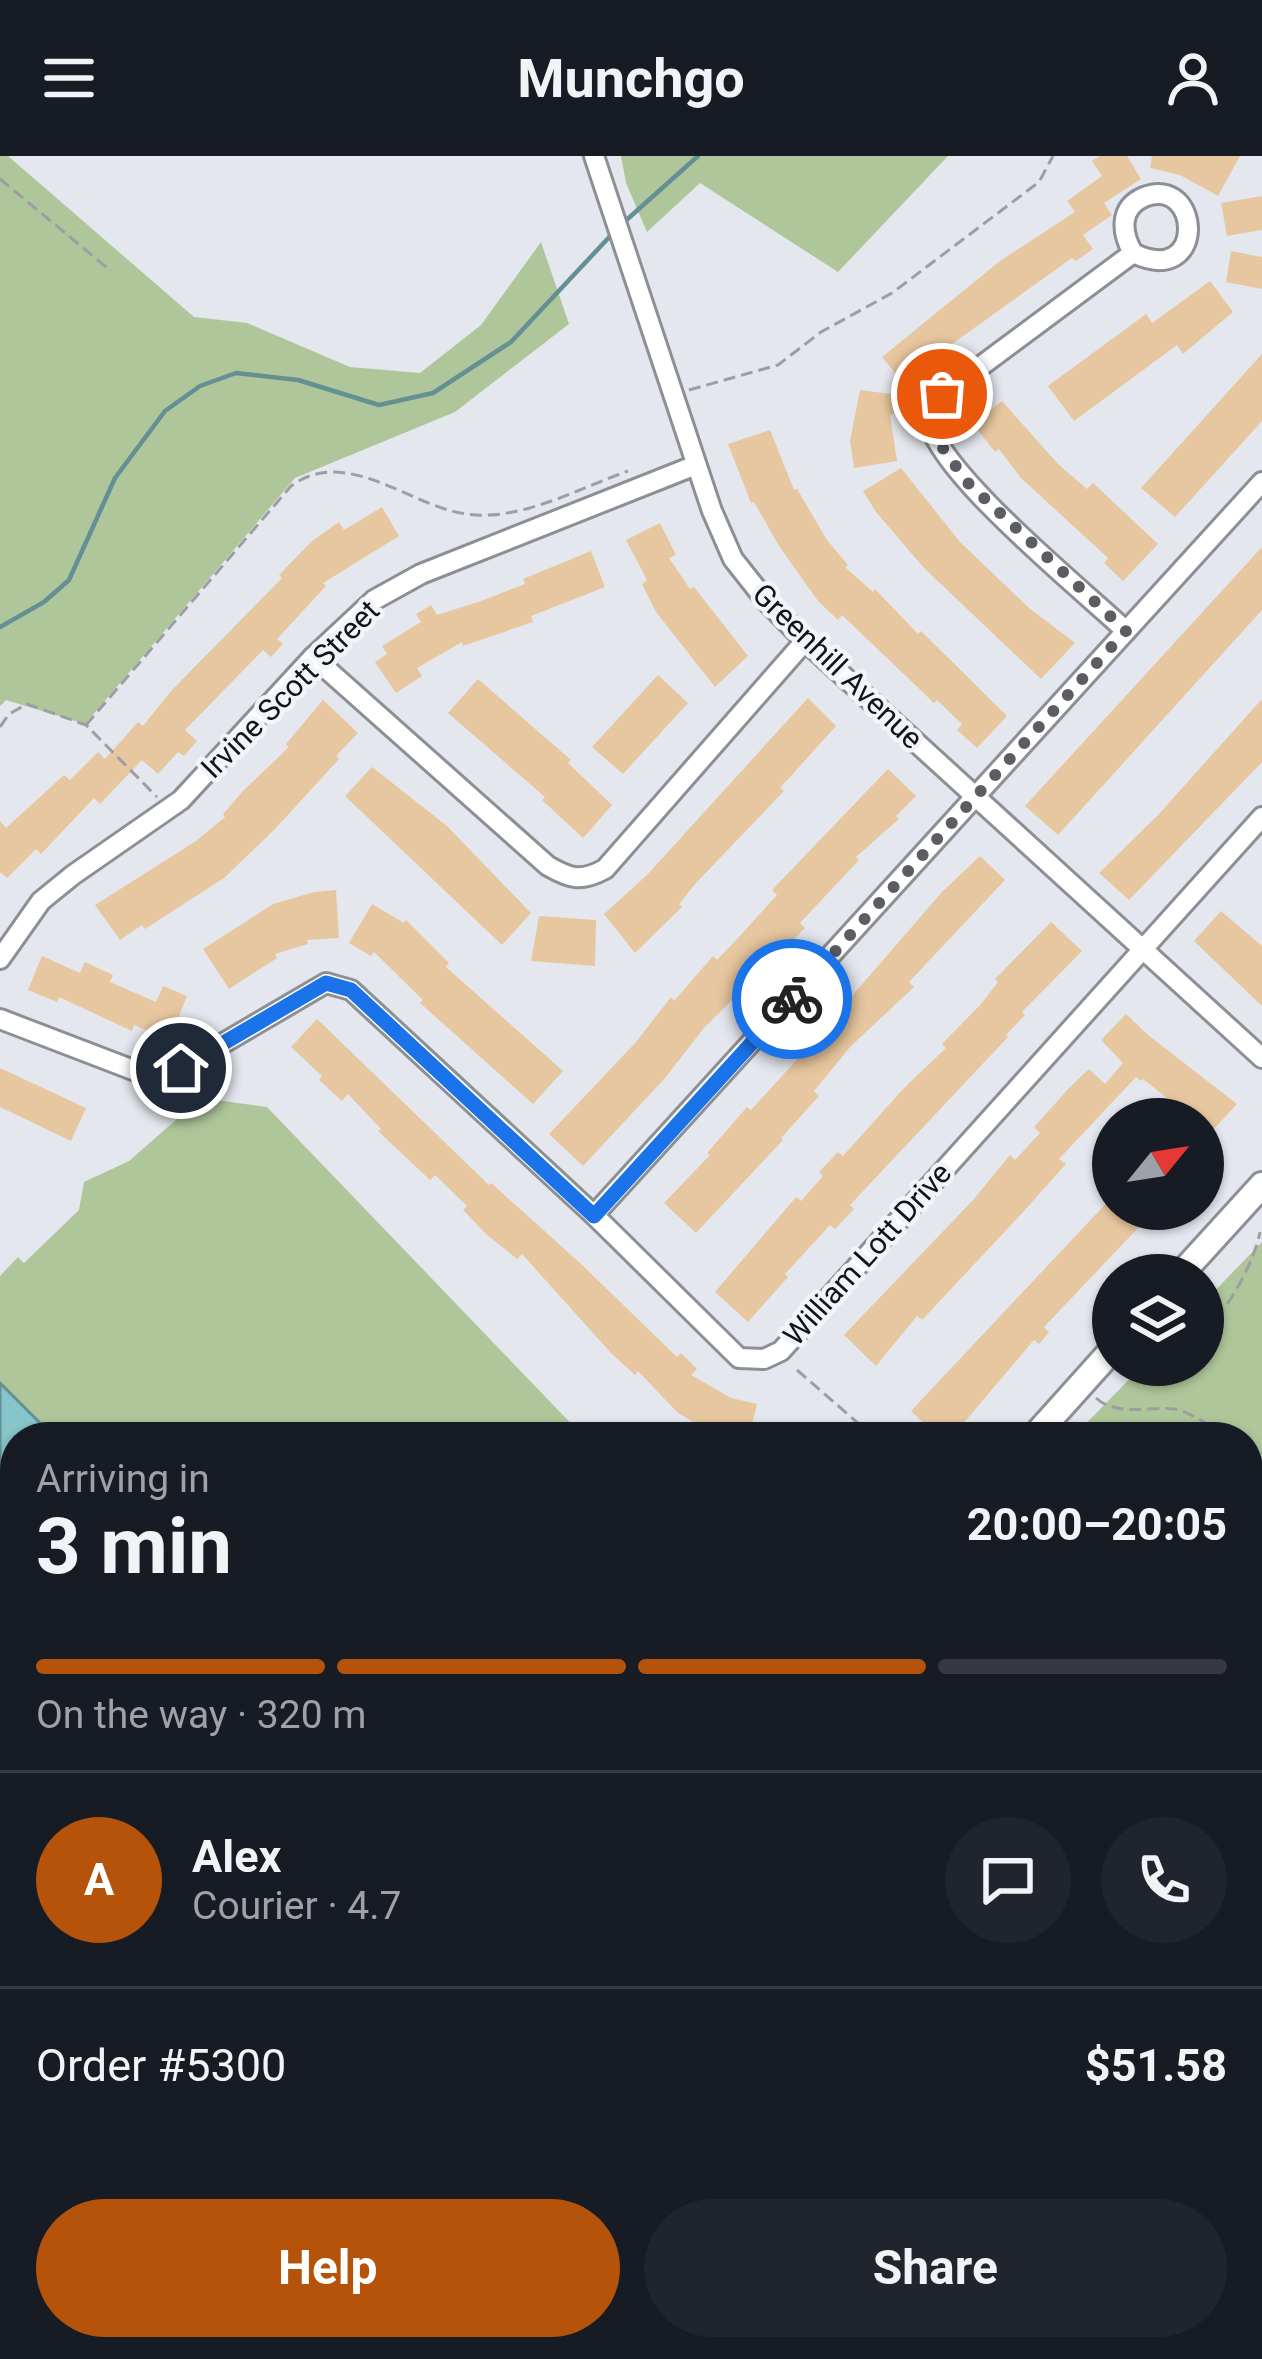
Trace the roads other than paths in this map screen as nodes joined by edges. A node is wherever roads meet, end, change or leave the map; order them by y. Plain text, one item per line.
1 (593, 156) edge
2 (1133, 253) dead end
3 (696, 465) junction
4 (1262, 482) edge
5 (1126, 631) junction
6 (806, 641) junction
7 (314, 658) junction
8 (975, 798) junction
9 (1262, 817) edge
10 (1143, 950) junction
11 (0, 959) edge
12 (0, 1019) edge
13 (1262, 1058) edge
14 (1262, 1185) edge
15 (594, 1216) junction
16 (1199, 1254) edge
17 (1092, 1373) edge
18 (1048, 1422) edge

1 - 3 street, Greenhill Avenue
2 - 5 street
3 - 6 street, Greenhill Avenue
3 - 7 street, Irvine Scott Street
4 - 5 street
5 - 8 street
6 - 7 street
6 - 8 street, Greenhill Avenue
7 - 11 street, Irvine Scott Street
8 - 10 street, Greenhill Avenue
8 - 15 street
9 - 10 street, William Lott Drive
10 - 13 street, Greenhill Avenue
10 - 15 street, William Lott Drive
12 - 15 street, William Lott Drive
14 - 16 street
17 - 18 street

